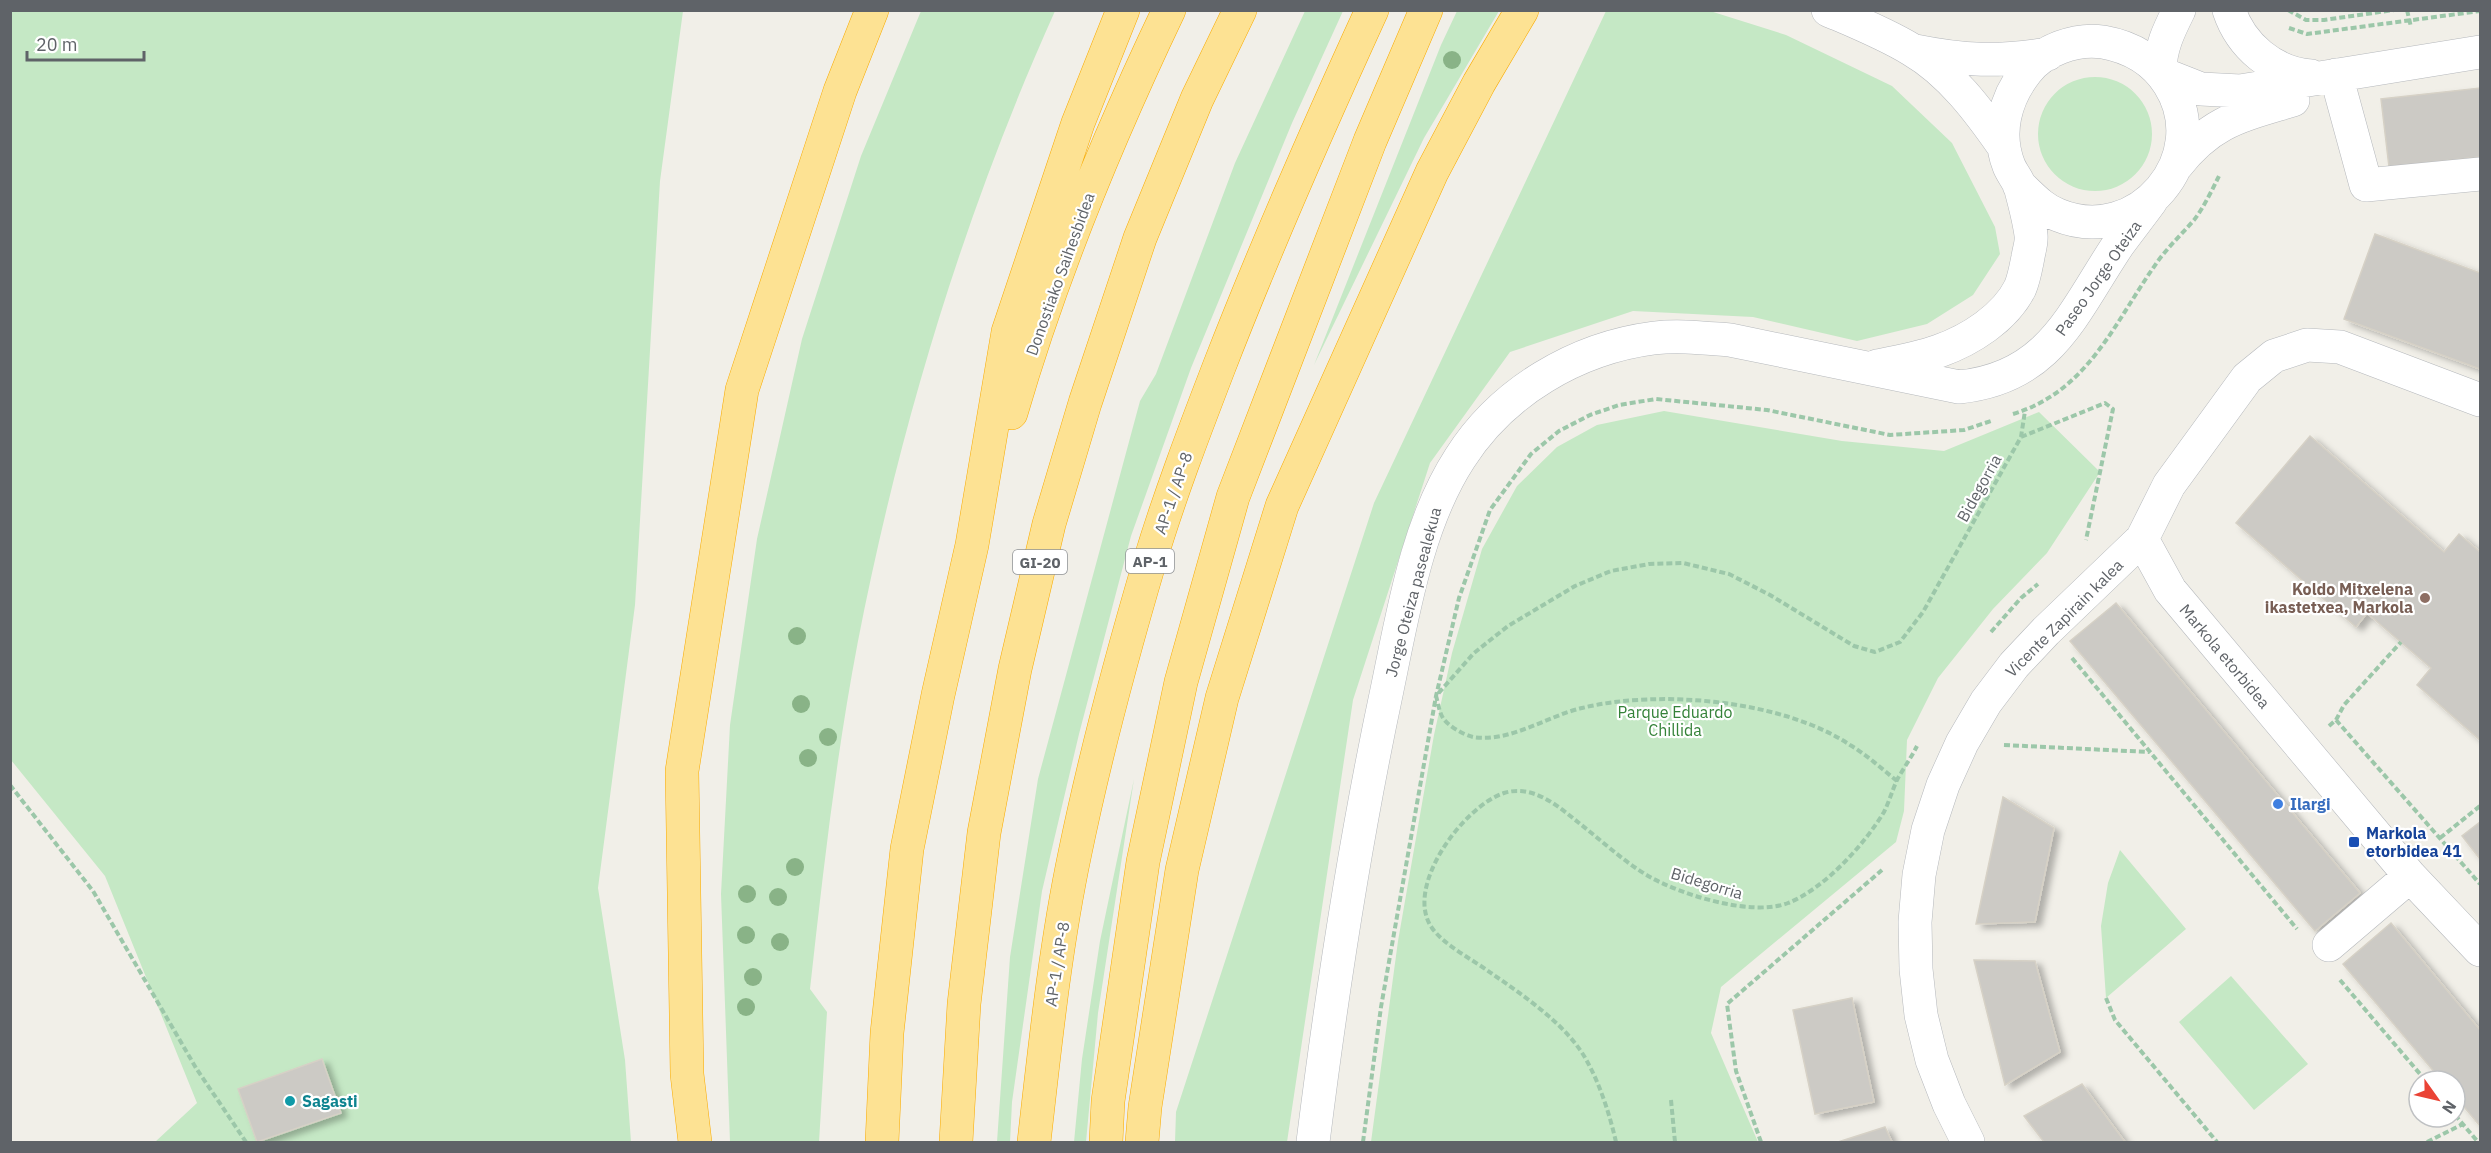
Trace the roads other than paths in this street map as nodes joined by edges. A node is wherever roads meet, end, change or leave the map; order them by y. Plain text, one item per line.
1 (872, 10) edge
2 (885, 10) edge
3 (1123, 10) edge
4 (1169, 10) edge
5 (1240, 10) edge
6 (1372, 10) edge
7 (1426, 10) edge
8 (1522, 10) edge
9 (1828, 10) edge
10 (2179, 10) edge
11 (2229, 10) edge
12 (1913, 50) junction
13 (2481, 52) edge
14 (2048, 54) junction
15 (2161, 72) junction
16 (2336, 85) junction
17 (840, 91) junction
18 (2004, 147) junction
19 (2176, 166) junction
20 (2481, 174) edge
21 (2019, 184) junction
22 (2151, 201) junction
23 (1869, 368) junction
24 (2481, 400) edge
25 (2142, 539) junction
26 (972, 545) junction
27 (2410, 876) junction
28 (2315, 940) road end
29 (2481, 950) edge
30 (695, 1143) edge
31 (882, 1143) edge
32 (956, 1143) edge
33 (1034, 1143) edge
34 (1106, 1143) edge
35 (1142, 1143) edge
36 (1313, 1143) edge
37 (1968, 1143) edge

1 - 17 highway
2 - 17 highway
3 - 26 highway
4 - 26 highway, Donostiako Saihesbidea
5 - 32 highway, GI-20
6 - 33 highway, AP-1 / AP-8 / AP-1
7 - 34 highway
8 - 35 highway
9 - 12 street
10 - 15 street
11 - 16 street
12 - 14 street
12 - 18 street
13 - 16 street
14 - 15 street
14 - 18 street
15 - 16 street
15 - 19 street
16 - 19 street
16 - 20 street
17 - 30 highway
18 - 21 street
19 - 22 street
21 - 22 street
21 - 23 street
22 - 23 street, Paseo Jorge Oteiza
23 - 36 street, Jorge Oteiza pasealekua
24 - 25 street
25 - 27 street, Markola etorbidea
25 - 37 street, Vicente Zapirain kalea
26 - 31 highway
27 - 28 street
27 - 29 street, Markola etorbidea

